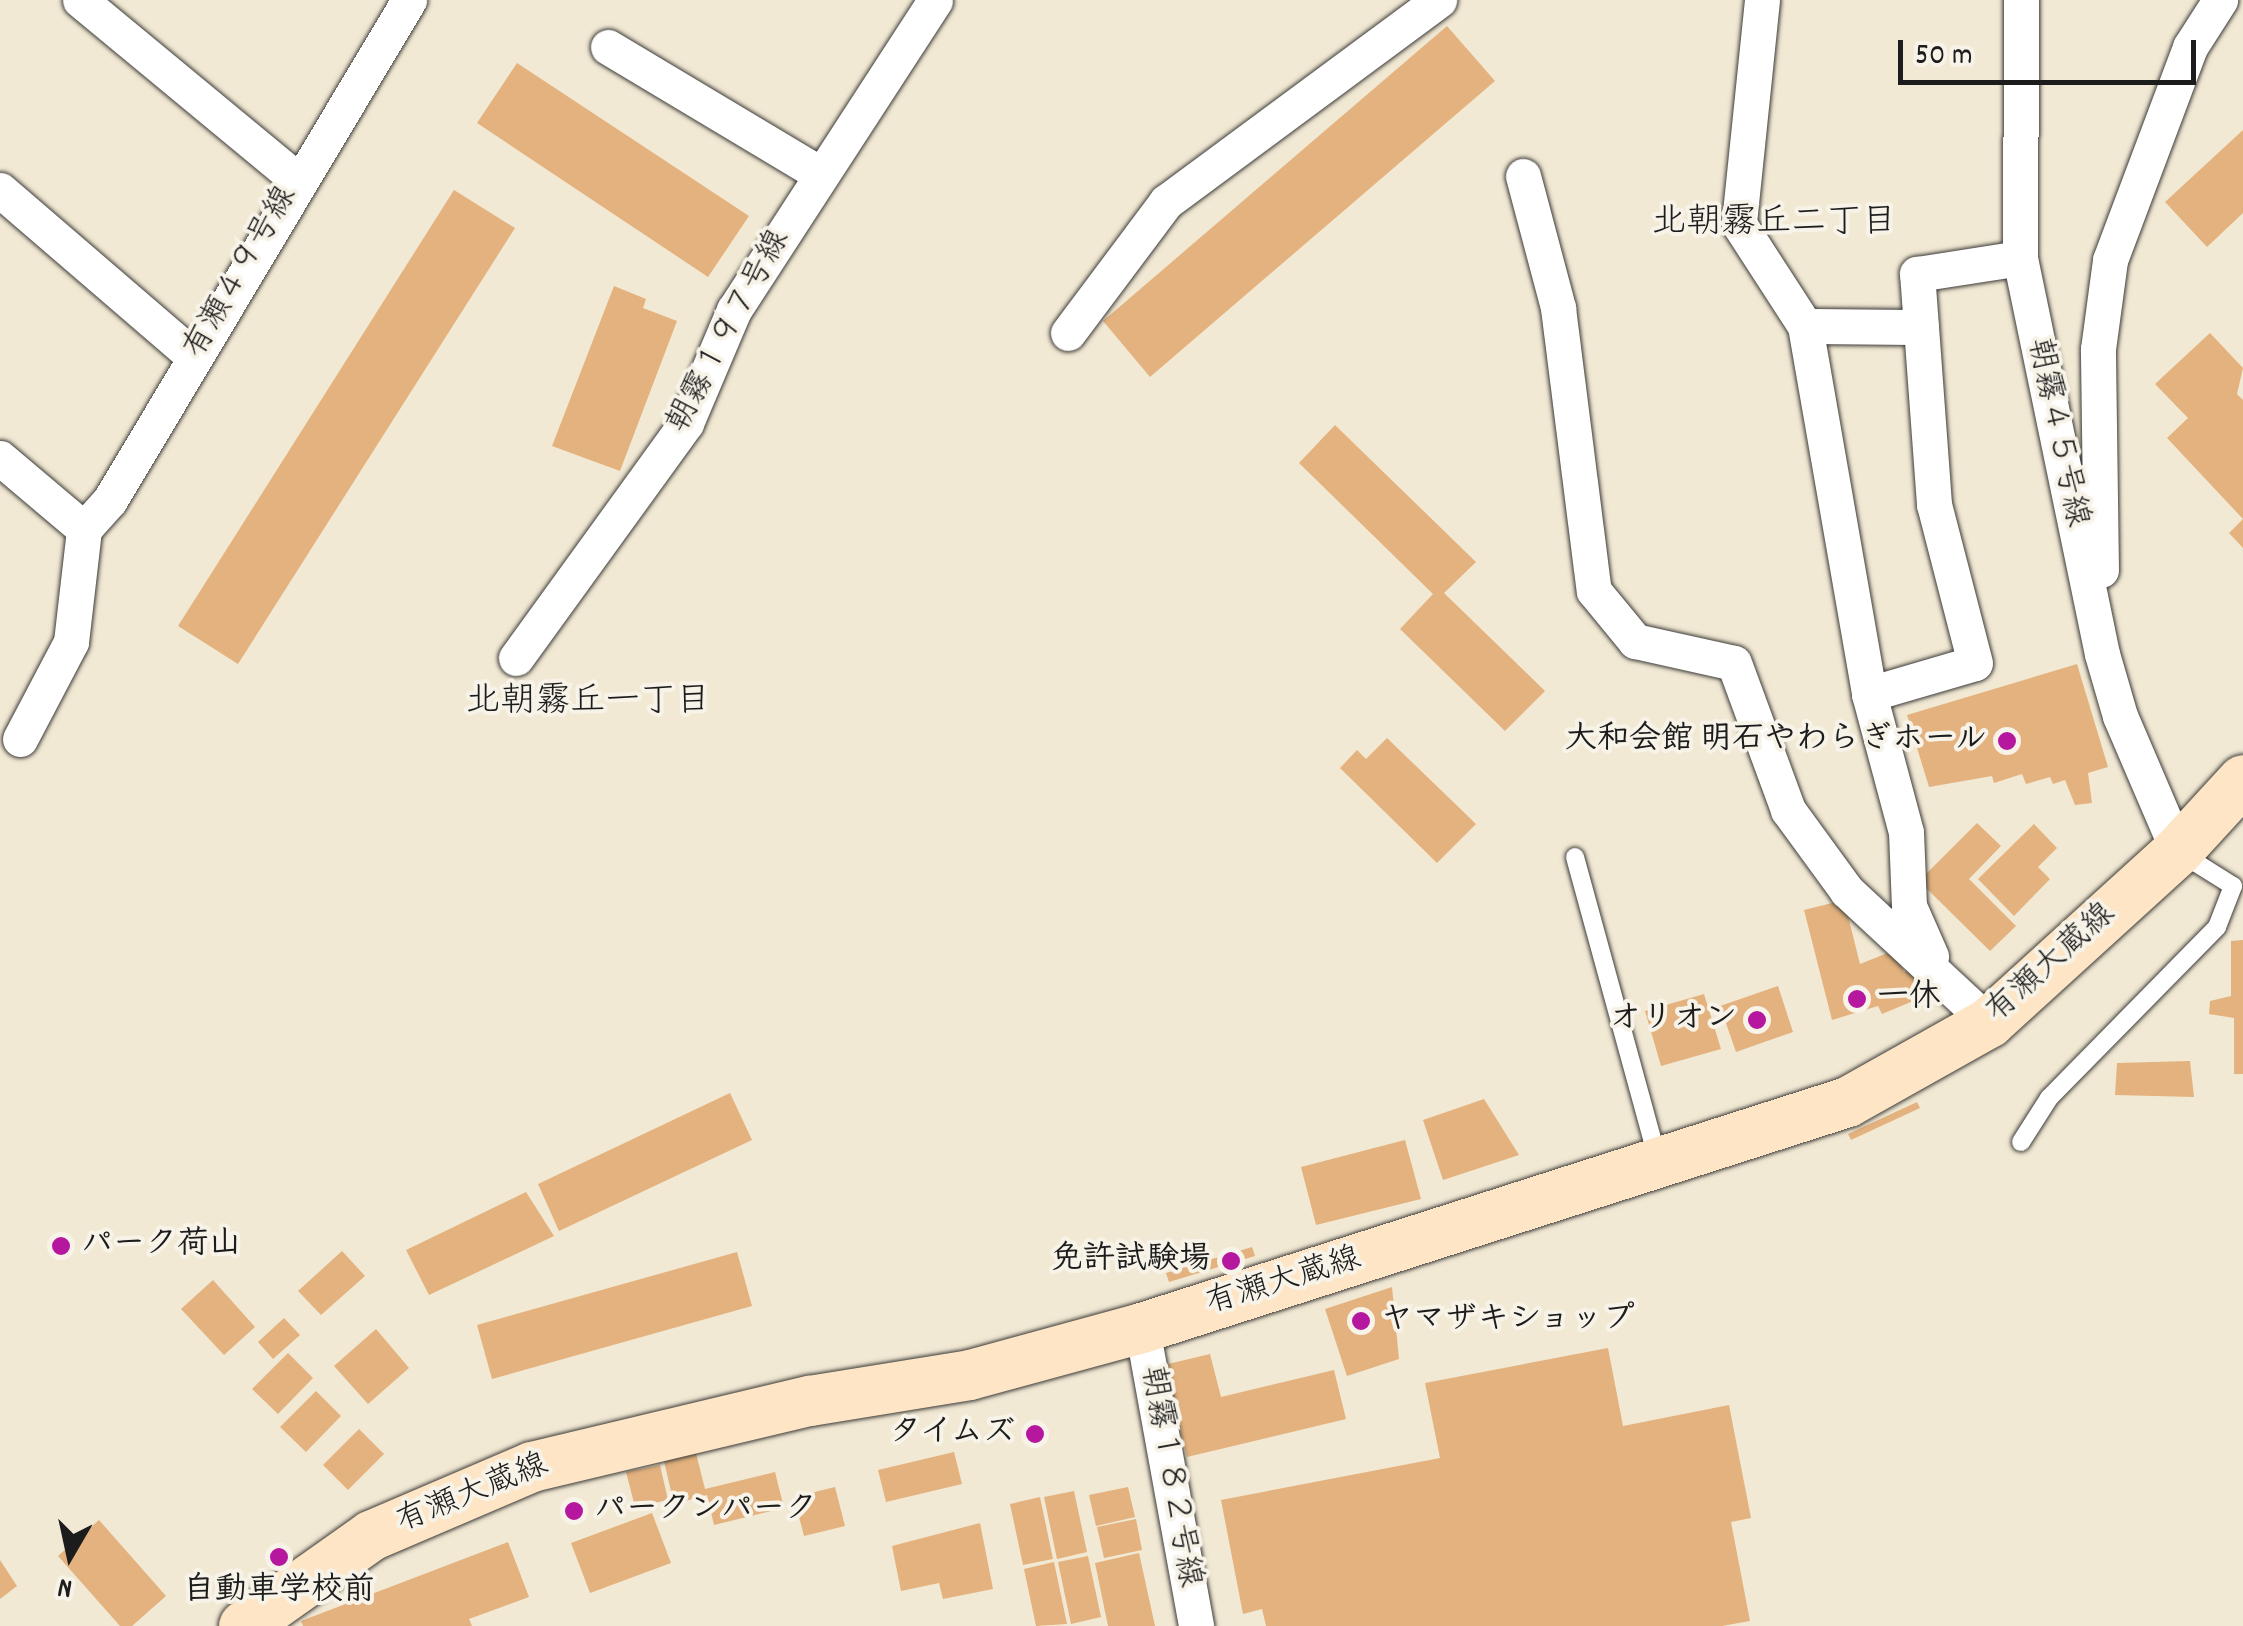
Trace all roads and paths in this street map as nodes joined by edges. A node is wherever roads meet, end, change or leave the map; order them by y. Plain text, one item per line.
1 (80, 0) edge
2 (935, 0) edge
3 (1440, 0) edge
4 (1762, 0) edge
5 (2020, 0) edge
6 (2220, 0) edge
7 (396, 6) edge
8 (608, 47) dead end
9 (818, 172) junction
10 (1523, 176) dead end
11 (296, 179) junction
12 (0, 190) edge
13 (2020, 258) junction
14 (1806, 326) junction
15 (1921, 326) junction
16 (1068, 333) dead end
17 (193, 356) junction
18 (0, 458) edge
19 (84, 529) junction
20 (2102, 654) junction
21 (516, 658) dead end
22 (1869, 694) junction
23 (20, 739) dead end
24 (2243, 780) edge
25 (2178, 851) junction
26 (1575, 857) dead end
27 (1935, 966) junction
28 (1989, 1022) junction
29 (2021, 1142) dead end
30 (1659, 1166) junction
31 (1142, 1328) junction
32 (244, 1626) edge
33 (1196, 1626) edge

1 - 11 street
2 - 9 street, 朝霧１９７号線
3 - 16 street
4 - 14 street
5 - 13 street, 朝霧４５号線
6 - 20 street
7 - 11 street, 有瀬４９号線
8 - 9 street
9 - 21 street, 朝霧１９７号線
10 - 27 street
11 - 17 street, 有瀬４９号線
12 - 17 street
13 - 15 street
13 - 20 street, 朝霧４５号線
14 - 15 street
14 - 22 street
15 - 22 street
17 - 19 street, 有瀬４９号線
18 - 19 street
19 - 23 street
20 - 25 street, 朝霧４５号線
22 - 27 street
24 - 25 main road, 有瀬大蔵線
25 - 28 main road, 有瀬大蔵線
25 - 29 lane
26 - 30 lane
27 - 28 street
28 - 30 main road, 有瀬大蔵線
30 - 31 main road, 有瀬大蔵線
31 - 32 main road, 有瀬大蔵線
31 - 33 street, 朝霧１８２号線

